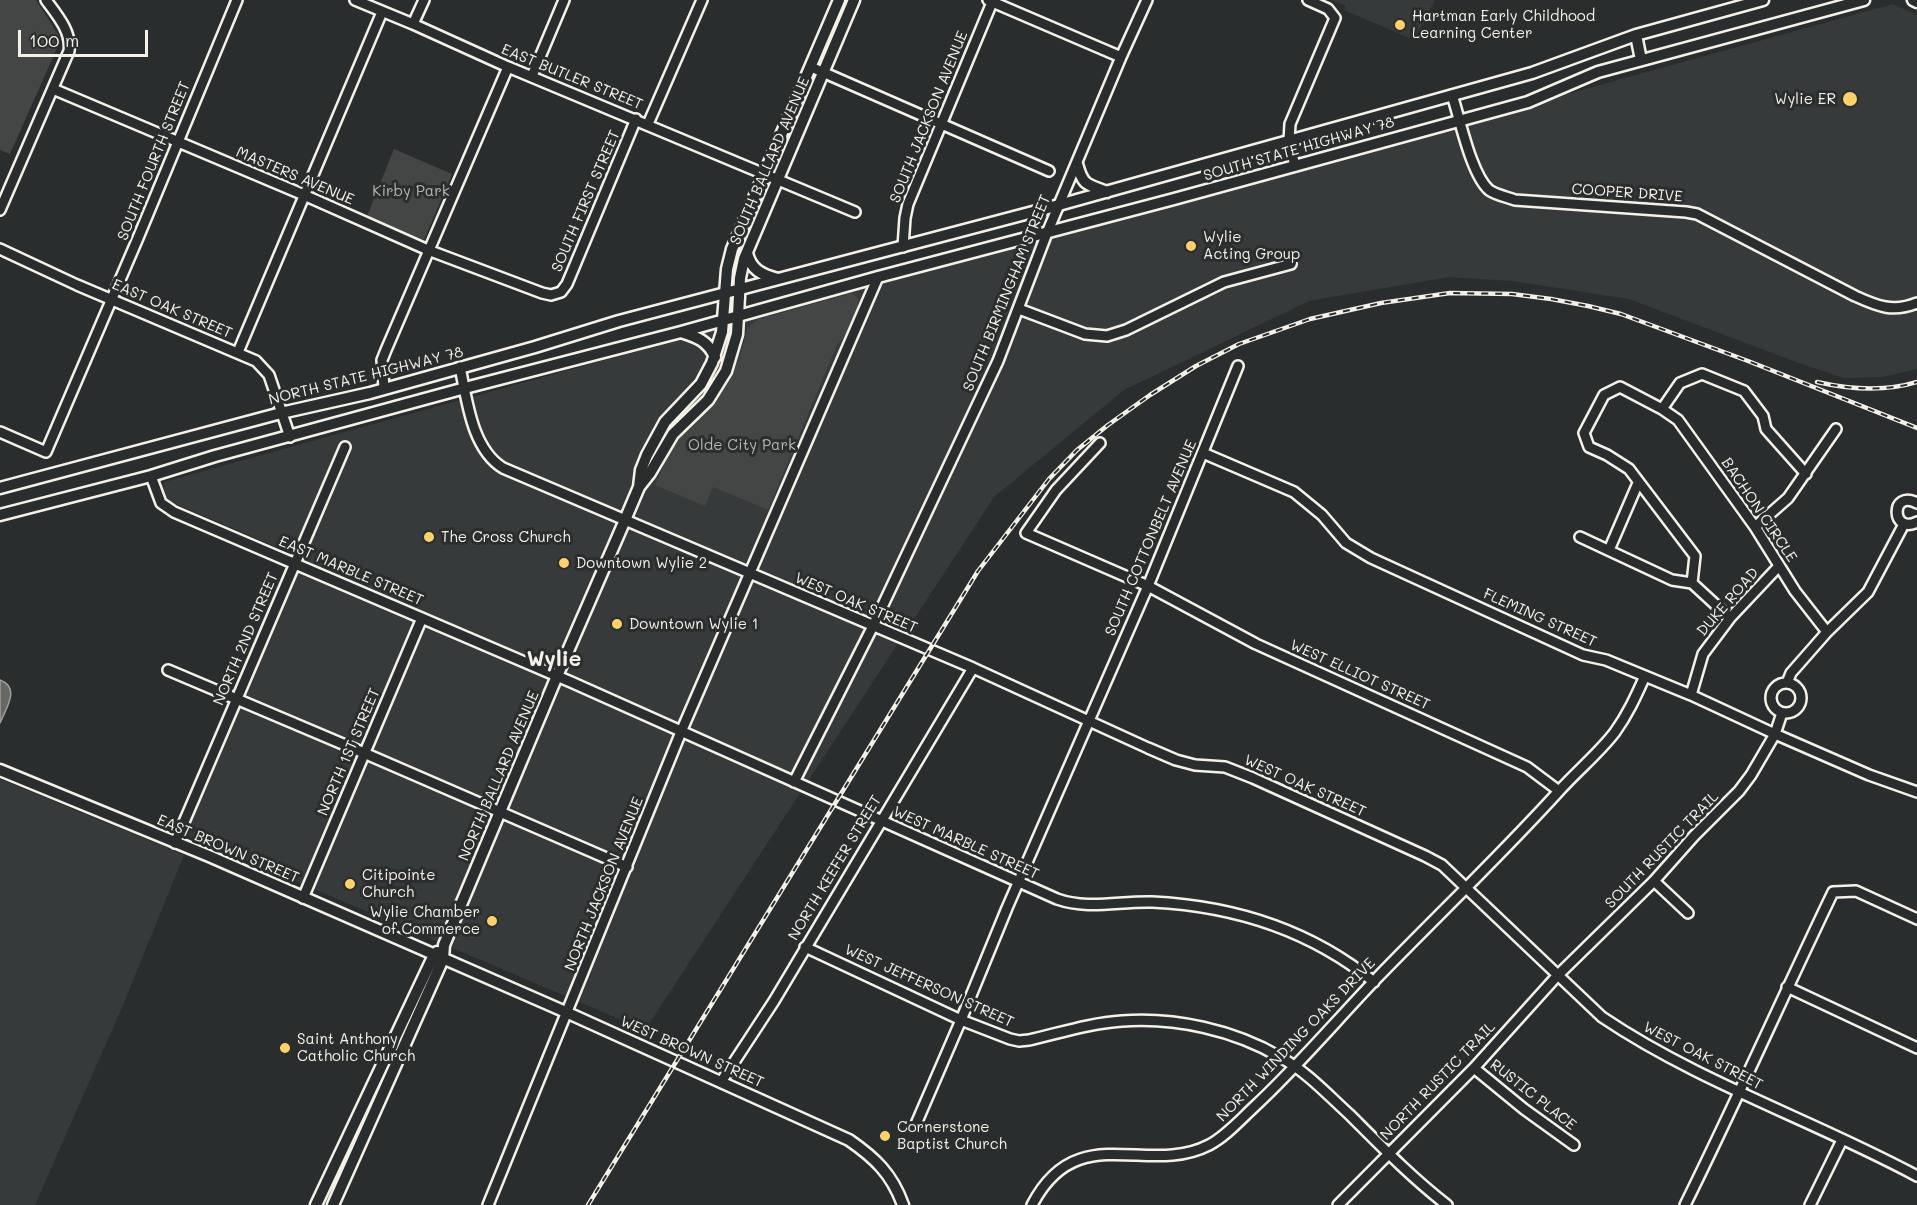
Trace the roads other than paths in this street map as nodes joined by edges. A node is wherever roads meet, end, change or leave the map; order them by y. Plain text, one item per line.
1 (46, 0) edge
2 (237, 0) edge
3 (355, 0) edge
4 (424, 0) edge
5 (564, 0) edge
6 (702, 0) edge
7 (839, 0) edge
8 (854, 0) edge
9 (1147, 0) edge
10 (1308, 0) edge
11 (1762, 0) edge
12 (1864, 0) edge
13 (991, 1) edge
14 (382, 12) junction
15 (413, 24) junction
16 (1636, 35) junction
17 (1121, 57) junction
18 (1641, 60) junction
19 (508, 67) junction
20 (811, 67) junction
21 (824, 72) junction
22 (532, 76) junction
23 (53, 89) junction
24 (1452, 95) junction
25 (636, 120) junction
26 (1460, 120) junction
27 (648, 124) junction
28 (942, 124) junction
29 (177, 141) junction
30 (1288, 141) junction
31 (1077, 164) junction
32 (1295, 166) junction
33 (1049, 171) dead end
34 (764, 173) junction
35 (778, 179) junction
36 (1107, 192) junction
37 (304, 195) junction
38 (1059, 205) junction
39 (0, 210) edge
40 (855, 212) dead end
41 (1047, 233) junction
42 (903, 247) junction
43 (0, 249) edge
44 (429, 250) junction
45 (747, 251) junction
46 (1291, 264) dead end
47 (878, 277) junction
48 (778, 279) junction
49 (740, 289) junction
50 (561, 292) joint
51 (726, 293) junction
52 (111, 299) junction
53 (1917, 303) edge
54 (1019, 309) junction
55 (739, 315) junction
56 (723, 320) junction
57 (681, 332) junction
58 (238, 352) junction
59 (715, 357) junction
60 (1238, 366) dead end
61 (460, 367) junction
62 (384, 388) junction
63 (465, 388) junction
64 (1662, 409) junction
65 (281, 413) junction
66 (1836, 429) dead end
67 (0, 432) edge
68 (290, 437) junction
69 (1100, 443) dead end
70 (345, 447) dead end
71 (1203, 453) junction
72 (1806, 474) junction
73 (151, 476) junction
74 (1638, 483) junction
75 (639, 487) junction
76 (0, 488) edge
77 (1917, 503) edge
78 (0, 515) edge
79 (625, 520) junction
80 (1917, 522) edge
81 (1904, 524) junction
82 (1755, 527) junction
83 (1580, 537) dead end
84 (1609, 550) junction
85 (295, 564) junction
86 (1779, 566) junction
87 (750, 574) junction
88 (1692, 584) junction
89 (1148, 586) junction
90 (422, 618) junction
91 (1730, 618) junction
92 (873, 626) junction
93 (1827, 632) junction
94 (973, 668) junction
95 (168, 670) dead end
96 (557, 676) junction
97 (1645, 676) junction
98 (1787, 683) junction
99 (1691, 695) junction
100 (236, 699) junction
101 (1782, 713) junction
102 (1089, 720) junction
103 (681, 732) junction
104 (1775, 734) junction
105 (364, 753) junction
106 (0, 770) edge
107 (794, 782) junction
108 (1559, 791) junction
109 (1917, 792) edge
110 (500, 813) junction
111 (881, 822) junction
112 (175, 843) junction
113 (627, 867) junction
114 (1654, 881) junction
115 (1019, 883) junction
116 (1465, 888) junction
117 (303, 898) junction
118 (1688, 913) dead end
119 (1917, 919) edge
120 (805, 947) junction
121 (438, 957) junction
122 (1557, 976) junction
123 (1374, 982) junction
124 (1787, 987) junction
125 (568, 1013) junction
126 (961, 1020) junction
127 (1917, 1048) edge
128 (1295, 1067) junction
129 (1474, 1068) junction
130 (721, 1082) junction
131 (1739, 1092) junction
132 (916, 1124) dead end
133 (1842, 1140) junction
134 (1574, 1145) dead end
135 (1388, 1153) junction
136 (1917, 1176) edge
137 (316, 1205) edge
138 (333, 1205) edge
139 (488, 1205) edge
140 (903, 1205) edge
141 (1032, 1205) edge
142 (1338, 1205) edge
143 (1447, 1205) edge
144 (1685, 1205) edge
145 (1810, 1205) edge

1 - 23 street
2 - 29 street, SOUTH FOURTH STREET
3 - 14 street, EAST BUTLER STREET
4 - 15 street
5 - 22 street
6 - 27 street
7 - 20 main road, SOUTH BALLARD AVENUE
8 - 21 main road, SOUTH BALLARD AVENUE
9 - 17 street, SOUTH BIRMINGHAM STREET
10 - 30 street
11 - 16 main road, SOUTH STATE HIGHWAY 78
12 - 18 main road, SOUTH STATE HIGHWAY 78
13 - 17 street
13 - 28 street, SOUTH JACKSON AVENUE
14 - 15 street, EAST BUTLER STREET
14 - 37 street
15 - 19 street, EAST BUTLER STREET
16 - 18 main road
16 - 24 main road, SOUTH STATE HIGHWAY 78
17 - 31 street, SOUTH BIRMINGHAM STREET
18 - 26 main road, SOUTH STATE HIGHWAY 78
19 - 22 street, EAST BUTLER STREET
19 - 44 street
20 - 21 street
20 - 34 main road, SOUTH BALLARD AVENUE
21 - 28 street
21 - 35 main road, SOUTH BALLARD AVENUE
22 - 25 street, EAST BUTLER STREET
23 - 29 street, MASTERS AVENUE
23 - 39 street
24 - 26 street, COOPER DRIVE
24 - 30 main road, SOUTH STATE HIGHWAY 78
25 - 27 street, EAST BUTLER STREET
25 - 50 street, SOUTH FIRST STREET
26 - 32 main road, SOUTH STATE HIGHWAY 78
26 - 53 street, COOPER DRIVE
27 - 34 street, EAST BUTLER STREET
28 - 33 street
28 - 42 street, SOUTH JACKSON AVENUE
29 - 37 street, MASTERS AVENUE
29 - 52 street, SOUTH FOURTH STREET
30 - 32 street
30 - 36 main road, SOUTH STATE HIGHWAY 78
31 - 36 main road
31 - 38 street, SOUTH BIRMINGHAM STREET
32 - 41 main road, SOUTH STATE HIGHWAY 78
34 - 35 street, EAST BUTLER STREET
34 - 51 main road, SOUTH BALLARD AVENUE
35 - 40 street, EAST BUTLER STREET
35 - 45 main road, SOUTH BALLARD AVENUE
36 - 38 main road, SOUTH STATE HIGHWAY 78
37 - 44 street, MASTERS AVENUE
37 - 58 street
38 - 41 street, SOUTH BIRMINGHAM STREET
38 - 42 main road, SOUTH STATE HIGHWAY 78
41 - 47 main road, SOUTH STATE HIGHWAY 78
41 - 54 street, SOUTH BIRMINGHAM STREET
42 - 48 main road, SOUTH STATE HIGHWAY 78
43 - 52 street, EAST OAK STREET
44 - 50 street, MASTERS AVENUE
44 - 62 street
45 - 48 main road
45 - 49 main road, SOUTH BALLARD AVENUE
46 - 54 street
47 - 55 main road, SOUTH STATE HIGHWAY 78
47 - 87 street
48 - 49 main road, SOUTH STATE HIGHWAY 78
49 - 51 main road, NORTH STATE HIGHWAY 78
49 - 55 main road, SOUTH BALLARD AVENUE
51 - 56 main road, SOUTH BALLARD AVENUE
51 - 61 main road, NORTH STATE HIGHWAY 78
52 - 58 street, EAST OAK STREET
52 - 67 street, SOUTH FOURTH STREET
54 - 92 street, SOUTH BIRMINGHAM STREET
55 - 56 main road
55 - 75 main road, SOUTH BALLARD AVENUE
56 - 57 main road
56 - 59 main road, SOUTH BALLARD AVENUE
57 - 59 main road
57 - 63 main road
58 - 65 street, EAST OAK STREET
59 - 75 main road, SOUTH BALLARD AVENUE
60 - 71 street, SOUTH COTTONBELT AVENUE
61 - 62 main road, NORTH STATE HIGHWAY 78
61 - 63 street
62 - 65 main road, NORTH STATE HIGHWAY 78
63 - 68 main road
63 - 79 street
64 - 72 street
64 - 74 street, BACHON CIRCLE
64 - 82 street, BACHON CIRCLE
65 - 68 street, EAST OAK STREET
65 - 76 main road, NORTH STATE HIGHWAY 78
66 - 72 street
68 - 73 main road
69 - 89 street, WEST ELLIOT STREET
70 - 85 street, NORTH 2ND STREET
71 - 89 street, SOUTH COTTONBELT AVENUE
71 - 97 street, FLEMING STREET
72 - 82 street
73 - 78 main road
73 - 85 street, EAST MARBLE STREET
74 - 84 street
74 - 88 street, BACHON CIRCLE
75 - 79 main road, SOUTH BALLARD AVENUE
77 - 81 street
79 - 87 street, WEST OAK STREET
79 - 96 main road, NORTH BALLARD AVENUE
80 - 81 street
81 - 93 street
82 - 86 street, BACHON CIRCLE
83 - 84 street
84 - 88 street
85 - 90 street, EAST MARBLE STREET
85 - 100 street, NORTH 2ND STREET
86 - 91 street, DUKE ROAD
86 - 93 street, BACHON CIRCLE
87 - 92 street, WEST OAK STREET
87 - 103 street, NORTH JACKSON AVENUE
88 - 91 street
89 - 102 street, SOUTH COTTONBELT AVENUE
89 - 108 street, WEST ELLIOT STREET
90 - 96 street, EAST MARBLE STREET
90 - 105 street, NORTH 1ST STREET
91 - 99 street, DUKE ROAD
92 - 94 street, WEST OAK STREET
92 - 107 street, SOUTH BIRMINGHAM STREET
93 - 98 street
94 - 102 street, WEST OAK STREET
94 - 111 street, NORTH KEEFER STREET
95 - 100 street
96 - 103 street, WEST MARBLE STREET
96 - 110 main road, NORTH BALLARD AVENUE
97 - 99 street, FLEMING STREET
97 - 108 street, NORTH WINDING OAKS DRIVE
98 - 101 street
98 - 101 street
99 - 104 street, FLEMING STREET
100 - 105 street
100 - 112 street, NORTH 2ND STREET
101 - 104 street, SOUTH RUSTIC TRAIL
102 - 115 street, SOUTH COTTONBELT AVENUE
102 - 116 street, WEST OAK STREET
103 - 107 street, WEST MARBLE STREET
103 - 113 street, NORTH JACKSON AVENUE
104 - 109 street, FLEMING STREET
104 - 114 street, SOUTH RUSTIC TRAIL
105 - 110 street
105 - 117 street, NORTH 1ST STREET
106 - 112 main road, EAST BROWN STREET
107 - 111 street, WEST MARBLE STREET
108 - 116 street, NORTH WINDING OAKS DRIVE
110 - 113 street
110 - 121 main road, NORTH BALLARD AVENUE
111 - 115 street, WEST MARBLE STREET
111 - 120 street, NORTH KEEFER STREET
112 - 117 main road, EAST BROWN STREET
113 - 125 street, NORTH JACKSON AVENUE
114 - 118 street
114 - 122 street, SOUTH RUSTIC TRAIL
115 - 123 street, WEST MARBLE STREET
115 - 126 street, SOUTH COTTONBELT AVENUE
116 - 122 street, WEST OAK STREET
116 - 123 street, NORTH WINDING OAKS DRIVE
117 - 121 main road, EAST BROWN STREET
119 - 124 street
120 - 126 street, WEST JEFFERSON STREET
120 - 130 street, NORTH KEEFER STREET
121 - 125 main road, WEST BROWN STREET
121 - 137 main road, NORTH BALLARD AVENUE
121 - 138 main road, NORTH BALLARD AVENUE
122 - 129 street, NORTH RUSTIC TRAIL
122 - 131 street, WEST OAK STREET
123 - 128 street, NORTH WINDING OAKS DRIVE
124 - 127 street
124 - 131 street
125 - 130 main road, WEST BROWN STREET
125 - 139 street, NORTH JACKSON AVENUE
126 - 128 street, WEST JEFFERSON STREET
126 - 132 street, SOUTH COTTONBELT AVENUE
128 - 135 street, WEST JEFFERSON STREET
128 - 141 street, NORTH WINDING OAKS DRIVE
129 - 134 street, RUSTIC PLACE
129 - 135 street, NORTH RUSTIC TRAIL
130 - 140 main road, WEST BROWN STREET
131 - 133 street, WEST OAK STREET
131 - 144 street
133 - 136 street, WEST OAK STREET
133 - 145 street
135 - 142 street, NORTH RUSTIC TRAIL
135 - 143 street, WEST JEFFERSON STREET

